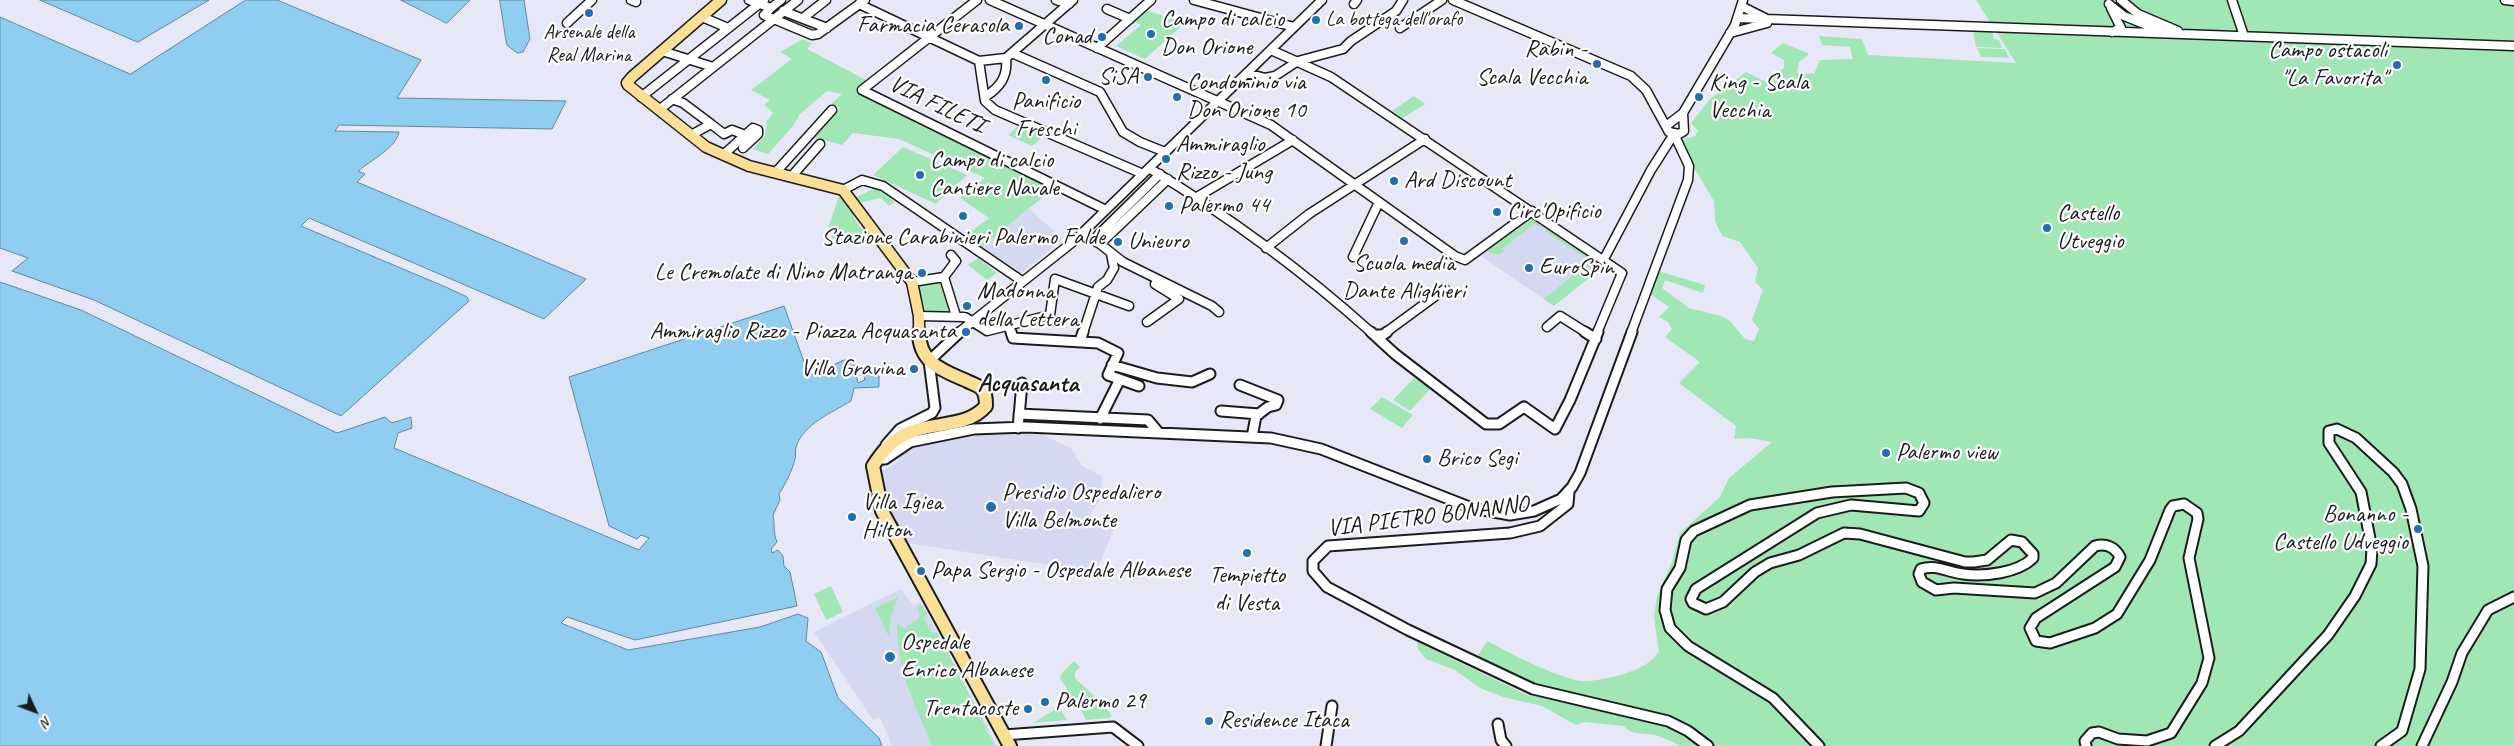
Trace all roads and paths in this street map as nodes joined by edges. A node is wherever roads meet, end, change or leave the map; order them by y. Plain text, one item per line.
1 (592, 0) edge
2 (721, 0) edge
3 (748, 0) edge
4 (781, 0) edge
5 (798, 0) edge
6 (826, 0) edge
7 (977, 0) edge
8 (990, 0) edge
9 (1004, 0) edge
10 (1056, 0) edge
11 (1151, 0) edge
12 (1194, 0) edge
13 (1322, 0) edge
14 (1403, 0) edge
15 (1442, 0) edge
16 (1453, 0) edge
17 (2121, 0) edge
18 (2505, 0) edge
19 (863, 1) edge
20 (2514, 1) edge
21 (761, 2) edge
22 (1071, 2) edge
23 (1742, 2) edge
24 (2108, 2) edge
25 (2233, 3) edge
26 (771, 8) junction
27 (1107, 9) dead end
28 (783, 12) junction
29 (702, 17) junction
30 (803, 18) junction
31 (1738, 18) junction
32 (774, 19) junction
33 (1130, 19) junction
34 (1777, 21) junction
35 (1047, 22) junction
36 (567, 23) dead end
37 (1294, 27) junction
38 (728, 28) junction
39 (827, 28) junction
40 (1400, 28) dead end
41 (2112, 32) junction
42 (1730, 33) junction
43 (2171, 34) junction
44 (2190, 34) junction
45 (2244, 36) junction
46 (928, 38) junction
47 (1100, 46) junction
48 (2514, 46) edge
49 (1271, 50) junction
50 (662, 51) junction
51 (1009, 55) junction
52 (687, 60) junction
53 (979, 61) junction
54 (1298, 62) junction
55 (713, 68) junction
56 (1247, 73) junction
57 (642, 97) junction
58 (985, 97) junction
59 (1219, 99) junction
60 (672, 100) junction
61 (658, 110) junction
62 (832, 110) dead end
63 (1683, 113) junction
64 (711, 124) junction
65 (1683, 124) junction
66 (1669, 130) junction
67 (691, 135) junction
68 (745, 135) junction
69 (1293, 140) junction
70 (1426, 140) junction
71 (820, 144) dead end
72 (1677, 144) junction
73 (743, 148) dead end
74 (1662, 151) junction
75 (1165, 152) junction
76 (723, 155) junction
77 (1146, 171) junction
78 (775, 173) junction
79 (1164, 176) junction
80 (791, 177) junction
81 (1355, 184) junction
82 (842, 190) junction
83 (1197, 197) junction
84 (1379, 202) junction
85 (1107, 208) junction
86 (1532, 211) junction
87 (1081, 234) junction
88 (1097, 242) junction
89 (1266, 248) junction
90 (1110, 253) junction
91 (951, 255) dead end
92 (1353, 257) dead end
93 (1604, 259) junction
94 (1149, 275) junction
95 (944, 277) junction
96 (1022, 281) junction
97 (912, 282) junction
98 (1444, 289) dead end
99 (1096, 294) junction
100 (1129, 306) dead end
101 (1218, 312) dead end
102 (919, 316) junction
103 (956, 316) junction
104 (972, 321) junction
105 (1147, 322) dead end
106 (1009, 326) junction
107 (1548, 327) dead end
108 (1374, 335) junction
109 (1596, 339) junction
110 (1080, 341) junction
111 (929, 361) junction
112 (1112, 364) junction
113 (1210, 374) dead end
114 (1120, 379) junction
115 (1022, 382) dead end
116 (1240, 385) dead end
117 (1139, 386) dead end
118 (1221, 411) dead end
119 (1019, 414) junction
120 (1259, 414) junction
121 (1100, 419) junction
122 (1018, 428) junction
123 (1158, 432) junction
124 (1252, 437) junction
125 (885, 448) junction
126 (876, 459) junction
127 (1569, 492) junction
128 (2514, 596) edge
129 (1332, 706) dead end
130 (1498, 724) dead end
131 (1006, 741) edge
132 (1138, 746) edge
133 (1326, 746) edge
134 (1506, 746) edge
135 (1708, 746) edge
136 (1819, 746) edge
137 (2086, 746) edge
138 (2215, 746) edge
139 (2382, 746) edge
140 (2422, 746) edge

1 - 36 street
2 - 29 main road
3 - 21 street
4 - 26 street
5 - 28 street
6 - 30 street
7 - 46 street, VIA FILETI
8 - 35 street
9 - 35 street
10 - 22 street
11 - 33 street
12 - 37 street
13 - 37 street
14 - 54 street
15 - 40 street
16 - 66 street, VIA PIETRO BONANNO
17 - 44 street
18 - 20 street
19 - 39 street
19 - 46 street
21 - 26 street
21 - 38 street
22 - 35 street
23 - 31 street
23 - 34 street
24 - 41 street
24 - 43 street
25 - 45 street
26 - 32 street
27 - 33 street
28 - 30 street
28 - 32 street
29 - 38 street
29 - 50 main road
30 - 39 street
31 - 34 street
31 - 42 street
32 - 39 street
32 - 55 street
33 - 47 street
34 - 41 street
34 - 42 street
35 - 47 street
35 - 51 street
37 - 49 street
38 - 52 street
41 - 43 street
42 - 63 street
43 - 44 street
44 - 45 street
45 - 48 street
46 - 53 street
46 - 85 street, VIA FILETI
47 - 59 street
49 - 54 street
49 - 56 street
50 - 52 street
50 - 57 main road
51 - 53 street
51 - 58 street
51 - 75 street
52 - 55 street
52 - 57 street
53 - 58 street
54 - 56 street
54 - 70 street
55 - 60 street
56 - 59 street
57 - 61 main road
58 - 77 street
59 - 69 street
59 - 75 street
60 - 61 street
60 - 64 street
61 - 67 main road
62 - 78 street
63 - 65 street
63 - 66 street
64 - 67 street
64 - 68 street
65 - 66 street
65 - 66 street
66 - 72 street, VIA PIETRO BONANNO
66 - 74 street
67 - 76 main road
68 - 73 street
68 - 76 street
69 - 81 street
69 - 83 street
70 - 81 street
70 - 86 street
71 - 80 street
72 - 74 street
72 - 127 street, VIA PIETRO BONANNO
74 - 93 street
75 - 77 street
76 - 78 main road
77 - 79 street
77 - 85 street
78 - 80 main road
79 - 83 street
79 - 88 street
80 - 82 main road
81 - 84 street
81 - 89 street
82 - 96 street
82 - 97 main road
83 - 89 street
84 - 86 street
84 - 92 street
85 - 87 street
86 - 93 street
87 - 88 street
87 - 96 street
88 - 90 street
89 - 108 street
90 - 94 street
90 - 99 street
91 - 95 street
93 - 109 street
94 - 101 street
94 - 105 street
95 - 97 street
95 - 103 street
96 - 104 street
97 - 102 main road
98 - 108 street
99 - 100 street
99 - 106 street
99 - 110 street
102 - 103 street
102 - 111 main road
103 - 104 street
104 - 106 street
104 - 111 street
106 - 110 street
107 - 109 street
108 - 109 street
110 - 112 street
111 - 125 street
111 - 125 main road
112 - 113 street
112 - 114 street
114 - 117 street
114 - 121 street
115 - 119 street
116 - 120 street
118 - 120 street
119 - 121 street
119 - 122 street
120 - 124 street
121 - 123 street
122 - 123 street
122 - 126 street
123 - 124 street
124 - 127 street
125 - 126 main road
126 - 131 main road
127 - 135 street, VIA PIETRO BONANNO
128 - 140 street
129 - 133 street
130 - 134 street
131 - 132 street
136 - 137 street
138 - 139 street

